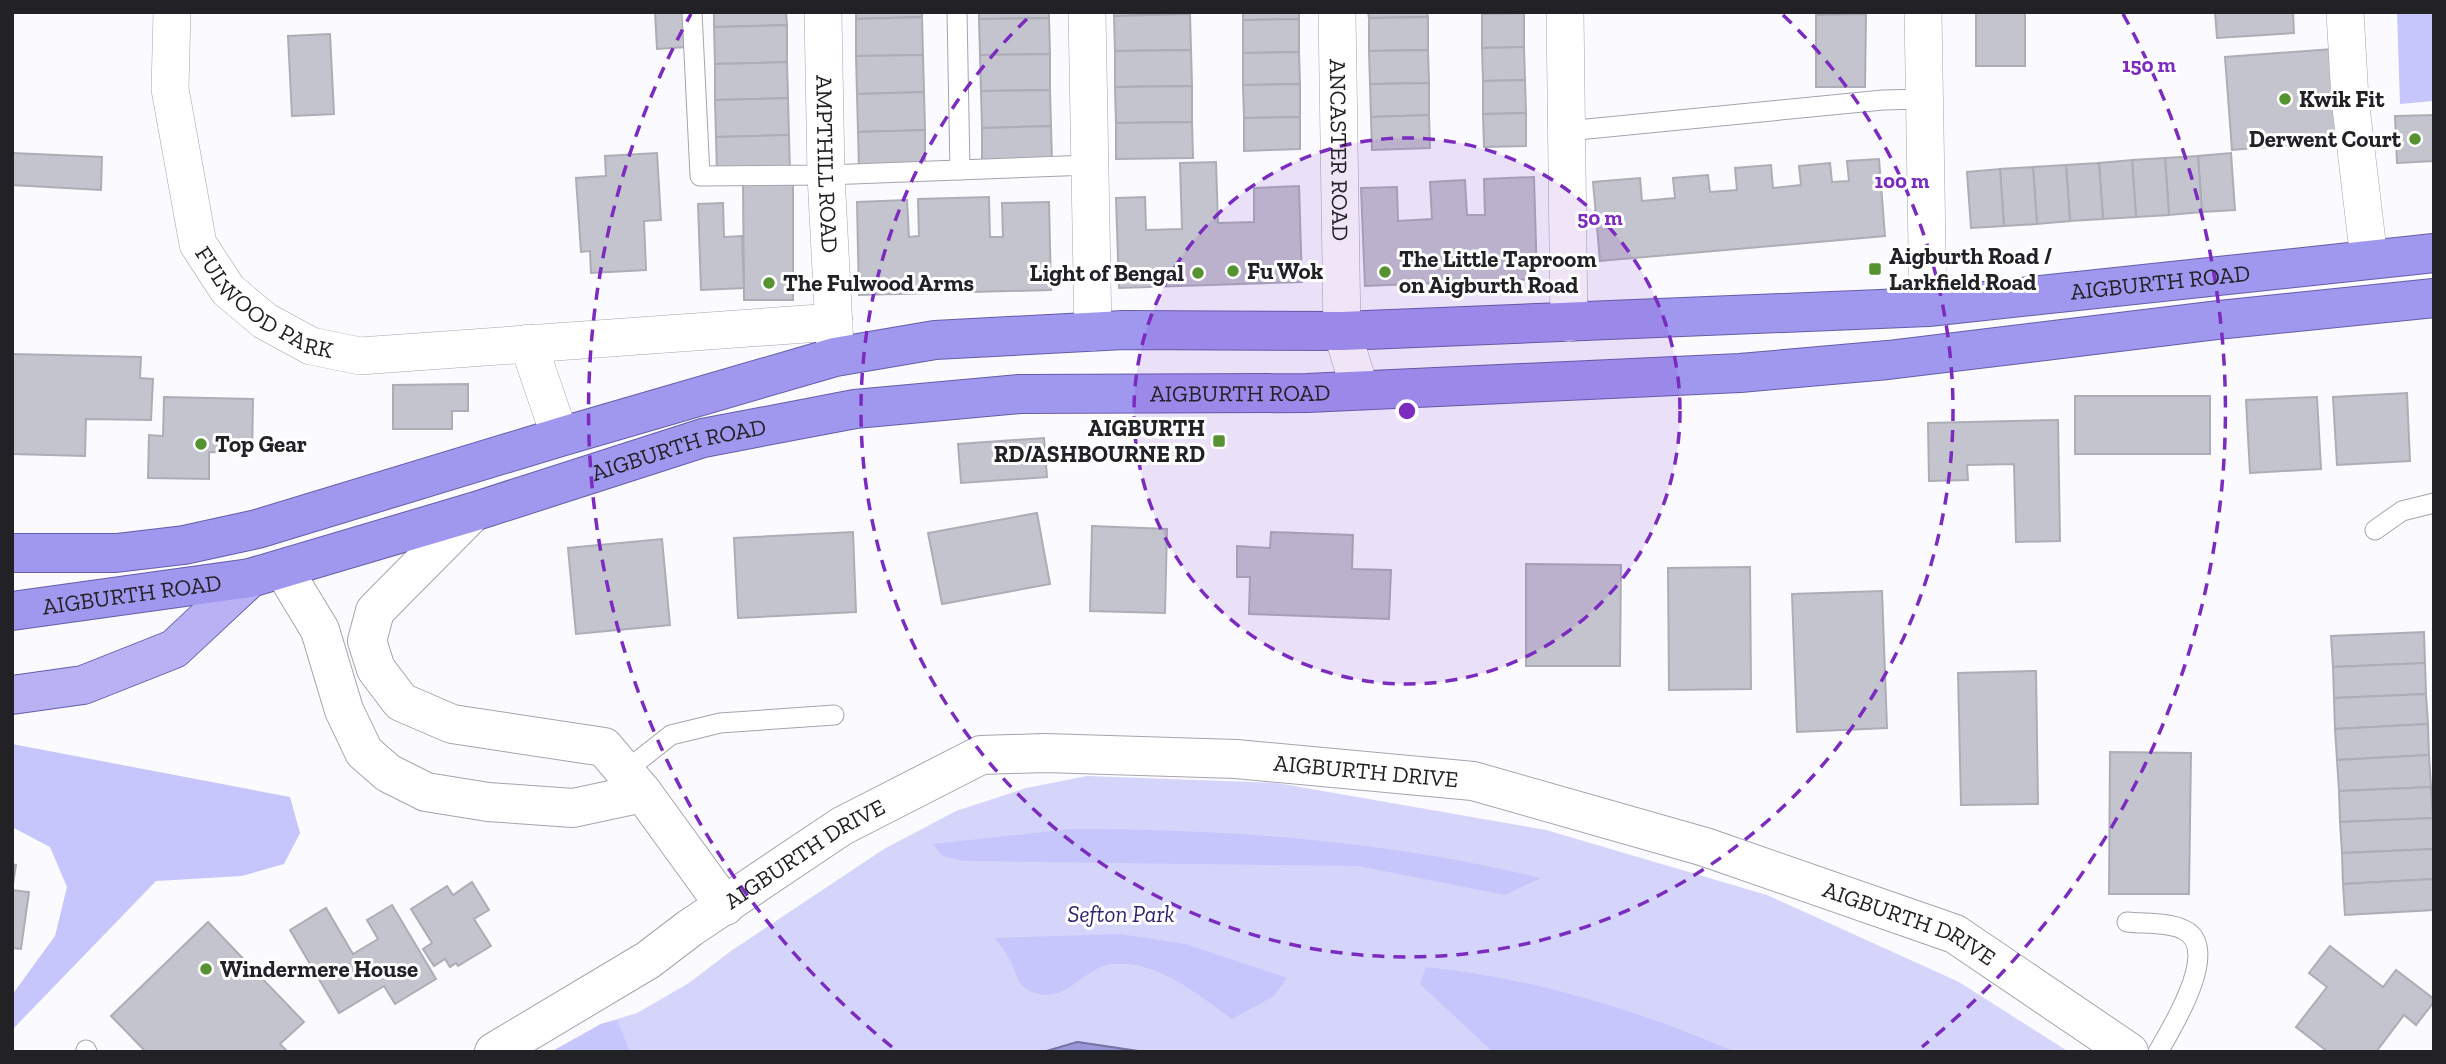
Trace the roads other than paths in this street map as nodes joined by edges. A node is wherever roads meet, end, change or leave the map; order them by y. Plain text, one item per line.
1 (172, 12) edge
2 (692, 12) edge
3 (823, 12) edge
4 (957, 12) edge
5 (1087, 12) edge
6 (1337, 12) edge
7 (1565, 12) edge
8 (1923, 12) edge
9 (2345, 12) edge
10 (1925, 99) junction
11 (1567, 131) junction
12 (1090, 165) junction
13 (960, 170) junction
14 (826, 175) junction
15 (2434, 253) edge
16 (2369, 259) junction
17 (2434, 298) edge
18 (1928, 307) junction
19 (1569, 323) junction
20 (1342, 331) junction
21 (1093, 332) junction
22 (834, 339) junction
23 (528, 343) junction
24 (1360, 390) junction
25 (560, 437) junction
26 (2434, 503) edge
27 (472, 512) junction
28 (2375, 530) dead end
29 (12, 553) edge
30 (267, 574) junction
31 (12, 611) edge
32 (12, 695) edge
33 (834, 715) dead end
34 (634, 783) junction
35 (725, 906) junction
36 (2127, 922) dead end
37 (494, 1052) edge
38 (2129, 1052) edge
39 (2158, 1052) edge

1 - 23 street, FULWOOD PARK
2 - 14 lane
3 - 14 street, AMPTHILL ROAD
4 - 13 lane
5 - 12 street
6 - 20 street, ANCASTER ROAD
7 - 11 street
8 - 10 street
9 - 16 street
10 - 11 lane
10 - 18 street
11 - 19 street
12 - 13 lane
12 - 21 street
13 - 14 lane
14 - 22 street, AMPTHILL ROAD
15 - 16 highway, AIGBURTH ROAD
16 - 18 highway, AIGBURTH ROAD
17 - 24 highway, AIGBURTH ROAD
18 - 19 highway, AIGBURTH ROAD
19 - 20 highway, AIGBURTH ROAD
20 - 21 highway, AIGBURTH ROAD
20 - 24 street, AIGBURTH ROAD
21 - 22 highway, AIGBURTH ROAD
22 - 23 street, FULWOOD PARK
22 - 25 highway, AIGBURTH ROAD
23 - 25 street
24 - 27 highway, AIGBURTH ROAD
25 - 29 highway, AIGBURTH ROAD
26 - 28 lane
27 - 30 highway, AIGBURTH ROAD
27 - 34 street, AIGBURTH DRIVE
30 - 31 highway, AIGBURTH ROAD
30 - 32 main road
30 - 34 street
33 - 34 lane
34 - 35 street, AIGBURTH DRIVE
35 - 37 street
35 - 38 street, AIGBURTH DRIVE
36 - 39 lane

